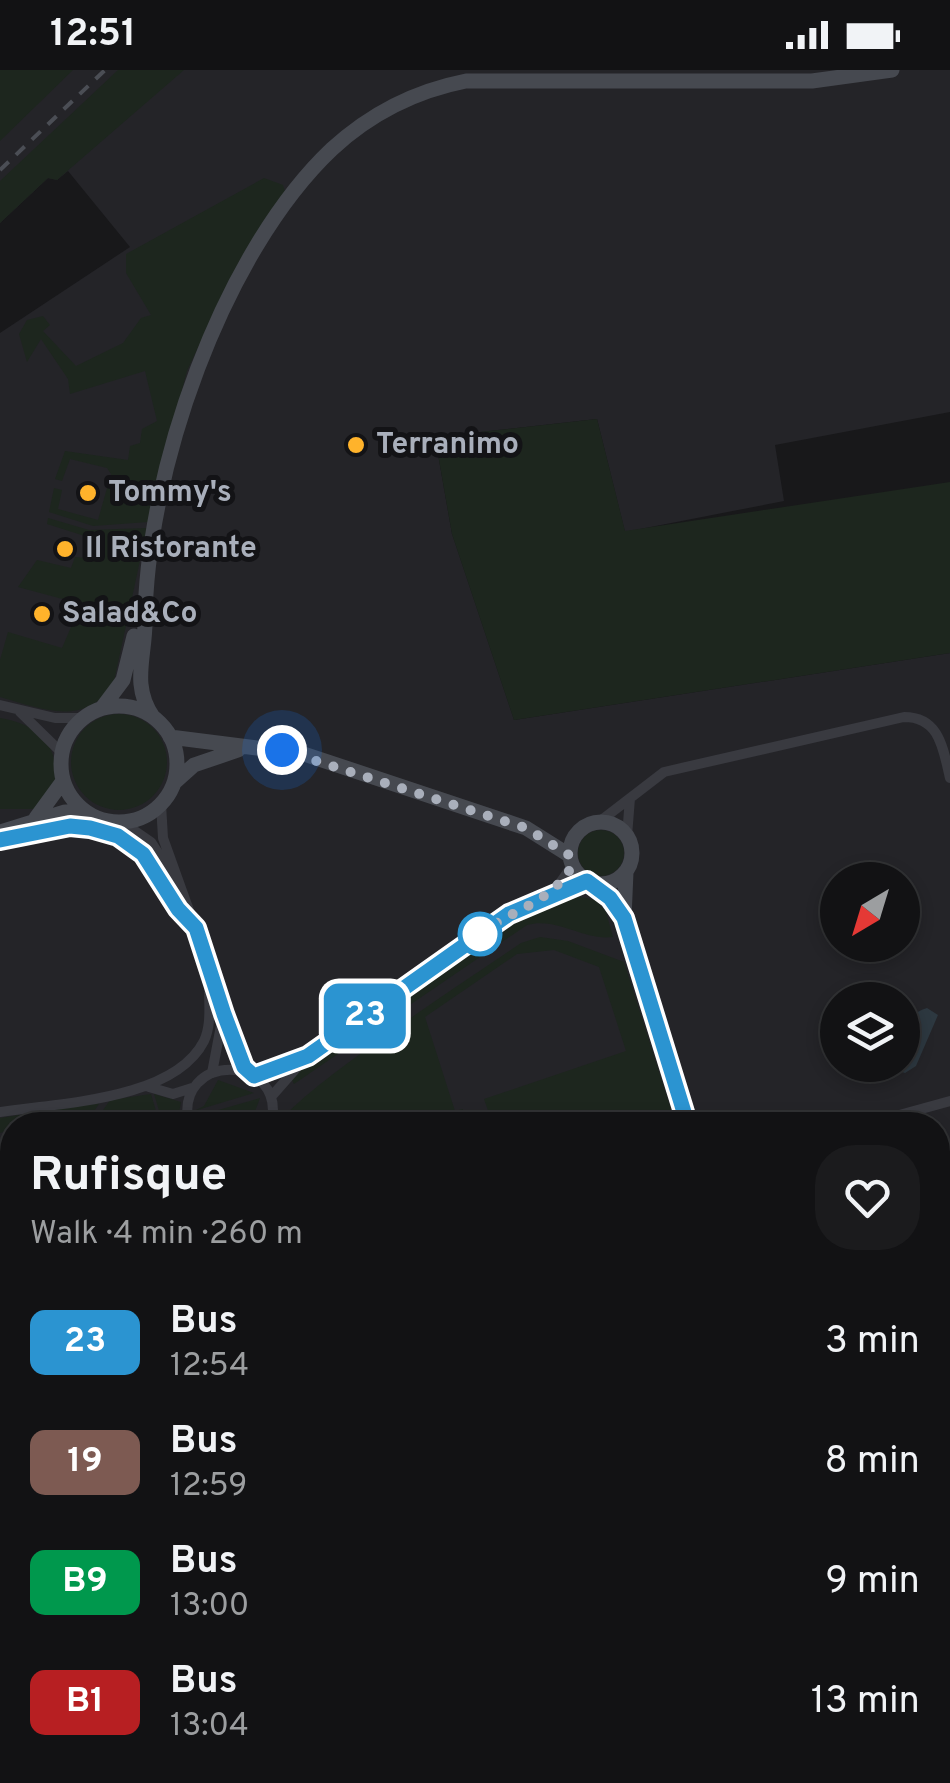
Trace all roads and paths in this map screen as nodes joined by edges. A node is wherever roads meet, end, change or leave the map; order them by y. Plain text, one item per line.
1 (892, 70) edge
2 (144, 605) junction
3 (0, 705) edge
4 (102, 708) junction
5 (15, 709) junction
6 (153, 717) junction
7 (83, 718) junction
8 (170, 737) junction
9 (249, 748) junction
10 (62, 752) junction
11 (950, 778) edge
12 (63, 781) junction
13 (173, 785) junction
14 (630, 797) junction
15 (161, 804) junction
16 (86, 812) junction
17 (34, 821) junction
18 (122, 822) junction
19 (598, 822) junction
20 (526, 828) junction
21 (581, 829) junction
22 (0, 832) edge
23 (627, 836) junction
24 (0, 840) edge
25 (571, 860) junction
26 (626, 872) junction
27 (592, 883) junction
28 (183, 892) junction
29 (549, 897) junction
30 (624, 918) junction
31 (196, 928) junction
32 (211, 972) junction
33 (224, 1014) junction
34 (308, 1056) junction
35 (212, 1073) junction
36 (251, 1074) junction
37 (197, 1084) junction
38 (150, 1087) junction
39 (271, 1098) junction
40 (950, 1101) edge
41 (0, 1112) edge
42 (188, 1112) edge
43 (271, 1112) edge
44 (684, 1112) edge
45 (910, 1112) edge

1 - 2 street
2 - 4 street
2 - 6 street
3 - 5 street
4 - 6 street
4 - 7 street
5 - 7 street
5 - 10 street
6 - 8 street
7 - 10 street
8 - 9 street
8 - 13 street
9 - 13 street
9 - 20 street
10 - 12 street
11 - 14 street
12 - 16 street
12 - 17 street
13 - 15 street
14 - 19 street
14 - 23 street
15 - 18 street
15 - 28 street
16 - 17 street
16 - 18 street
17 - 22 street
18 - 28 street
19 - 21 street
19 - 23 street
20 - 21 street
20 - 25 street
21 - 25 street
23 - 26 street
24 - 31 street
25 - 27 street
25 - 29 street
26 - 27 street
26 - 30 street
27 - 29 street
27 - 30 street
28 - 31 street
29 - 34 street
30 - 44 street
31 - 32 street
32 - 33 street
32 - 38 street
33 - 35 street
33 - 36 street
34 - 36 street
34 - 39 street
35 - 36 street
35 - 37 street
36 - 39 street
37 - 38 street
37 - 42 street
38 - 41 street
39 - 43 street
40 - 45 street

